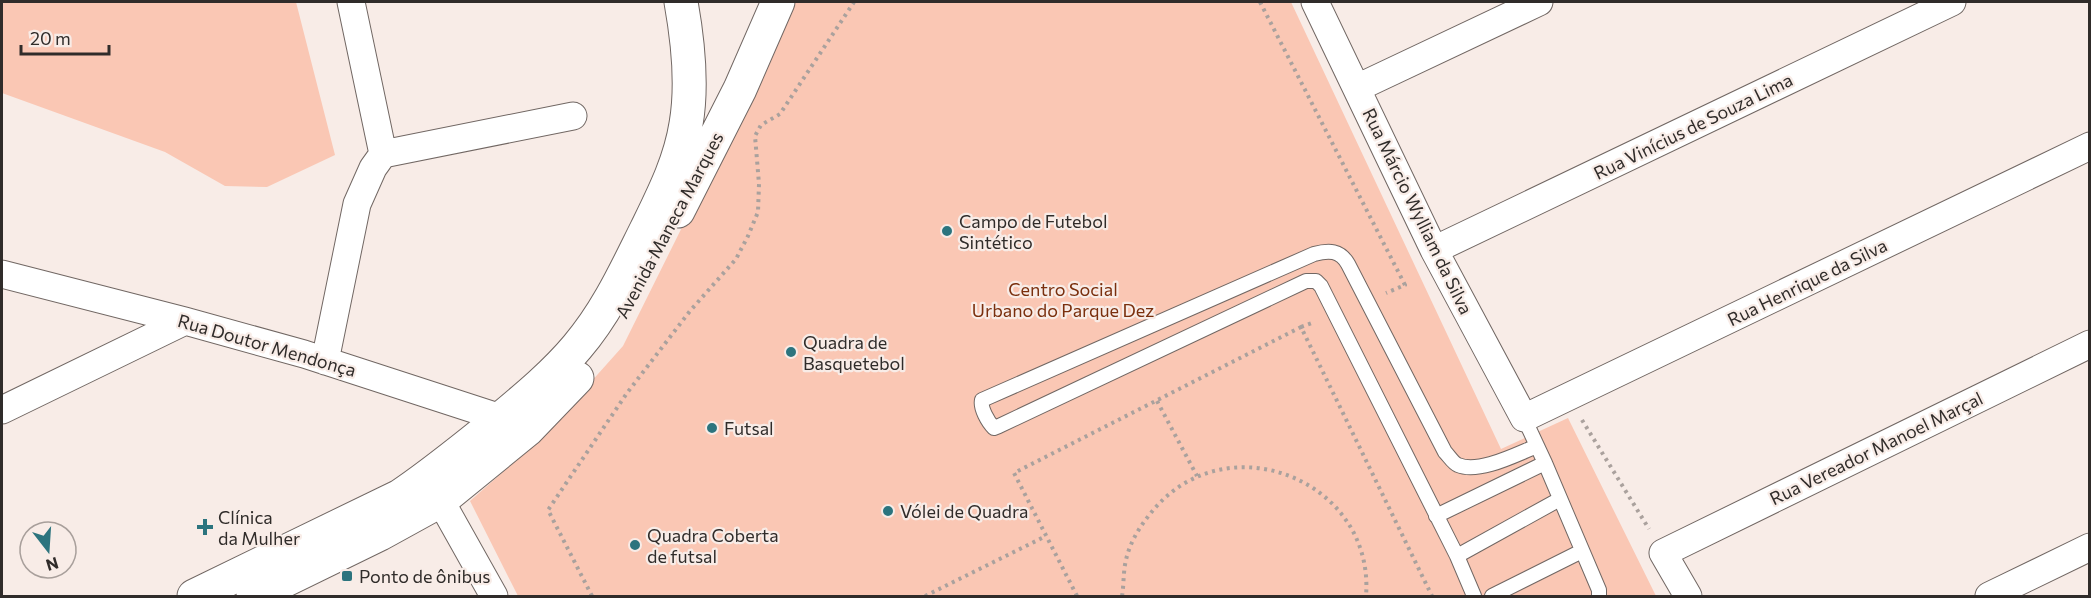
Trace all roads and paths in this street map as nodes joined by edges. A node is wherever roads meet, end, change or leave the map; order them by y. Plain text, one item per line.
1 (351, 2) edge
2 (681, 2) edge
3 (778, 2) edge
4 (854, 2) edge
5 (1260, 2) edge
6 (1315, 2) edge
7 (1539, 2) edge
8 (1952, 2) edge
9 (1358, 88) junction
10 (573, 116) dead end
11 (2090, 146) edge
12 (383, 154) junction
13 (1434, 250) junction
14 (2, 274) edge
15 (1367, 301) junction
16 (1334, 315) junction
17 (185, 321) junction
18 (1301, 327) junction
19 (2090, 344) edge
20 (326, 361) junction
21 (1568, 397) junction
22 (1157, 400) junction
23 (2, 410) edge
24 (1524, 418) junction
25 (514, 424) junction
26 (1536, 446) junction
27 (1545, 463) junction
28 (1197, 476) junction
29 (434, 490) junction
30 (1560, 499) junction
31 (1436, 516) junction
32 (1046, 536) junction
33 (2090, 547) edge
34 (1582, 551) junction
35 (1664, 552) junction
36 (1456, 556) junction
37 (194, 597) edge
38 (253, 597) edge
39 (494, 597) edge
40 (592, 597) edge
41 (925, 597) edge
42 (1077, 597) edge
43 (1122, 597) edge
44 (1366, 597) edge
45 (1432, 597) edge
46 (1474, 597) edge
47 (1492, 597) edge
48 (1599, 597) edge
49 (1688, 597) edge
50 (1989, 597) edge

1 - 12 street
2 - 25 main road, Avenida Maneca Marques
3 - 25 main road, Avenida Maneca Marques
4 - 40 path
5 - 15 path
6 - 9 street, Rua Márcio Wylliam da Silva
7 - 9 street
8 - 13 street, Rua Vinícius de Souza Lima
9 - 13 street, Rua Márcio Wylliam da Silva
10 - 12 street
11 - 21 street, Rua Henrique da Silva
12 - 20 street
13 - 24 street, Rua Márcio Wylliam da Silva
14 - 17 street, Rua Doutor Mendonça
15 - 16 lane
15 - 26 lane
16 - 18 path
16 - 31 lane
17 - 20 street, Rua Doutor Mendonça
17 - 23 street
18 - 22 path
18 - 45 path
19 - 35 street, Rua Vereador Manoel Marçal
20 - 25 street, Rua Doutor Mendonça
21 - 24 street, Rua Henrique da Silva
21 - 35 path
22 - 28 path
22 - 32 path
24 - 26 lane
25 - 29 main road, Avenida Maneca Marques
26 - 27 lane
27 - 30 lane
27 - 31 lane
28 - 43 path
28 - 44 path
29 - 37 main road, Avenida Maneca Marques
29 - 38 main road, Avenida Maneca Marques
29 - 39 street
30 - 34 lane
30 - 36 lane
31 - 36 lane
32 - 41 path
32 - 42 path
33 - 50 street
34 - 47 lane
34 - 48 lane
35 - 49 street
36 - 46 lane

